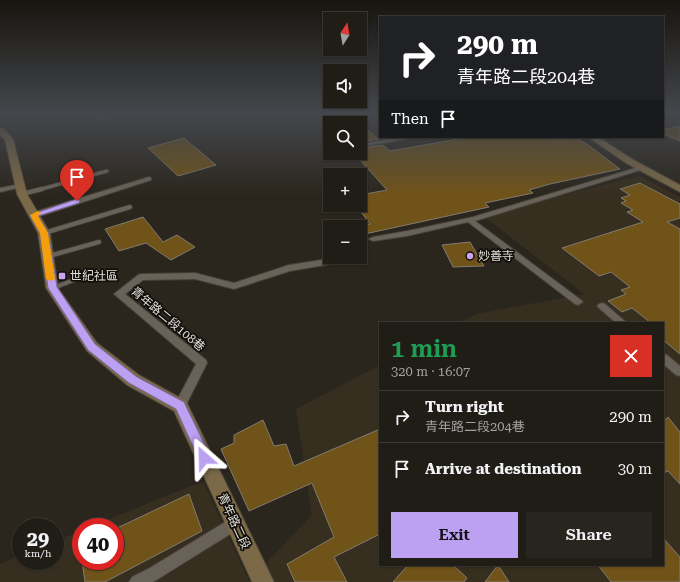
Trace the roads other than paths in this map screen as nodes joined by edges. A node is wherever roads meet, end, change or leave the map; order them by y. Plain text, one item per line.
1 (10, 141) edge
2 (386, 141) edge
3 (599, 141) edge
4 (367, 144) edge
5 (642, 168) junction
6 (107, 171) dead end
7 (149, 179) dead end
8 (680, 189) edge
9 (0, 190) edge
10 (21, 190) junction
11 (130, 207) dead end
12 (34, 215) junction
13 (470, 220) junction
14 (44, 233) junction
15 (373, 239) dead end
16 (100, 242) dead end
17 (47, 257) junction
18 (323, 263) edge
19 (97, 271) dead end
20 (52, 288) junction
21 (578, 302) dead end
22 (602, 306) dead end
23 (621, 322) edge
24 (664, 359) edge
25 (680, 372) edge
26 (180, 406) junction
27 (235, 523) junction
28 (137, 582) edge
29 (263, 582) edge

1 - 10 street
2 - 4 lane
3 - 5 street
5 - 8 street
5 - 13 street
6 - 10 lane
7 - 12 street
9 - 10 street
10 - 12 street
11 - 14 lane
12 - 14 street
13 - 15 street
13 - 21 street
14 - 17 street
16 - 17 lane
17 - 20 street
18 - 26 street, 青年路二段108巷
19 - 20 lane
20 - 26 street
22 - 23 street
24 - 25 street
26 - 27 street, 青年路二段
27 - 28 street
27 - 29 street, 青年路二段

